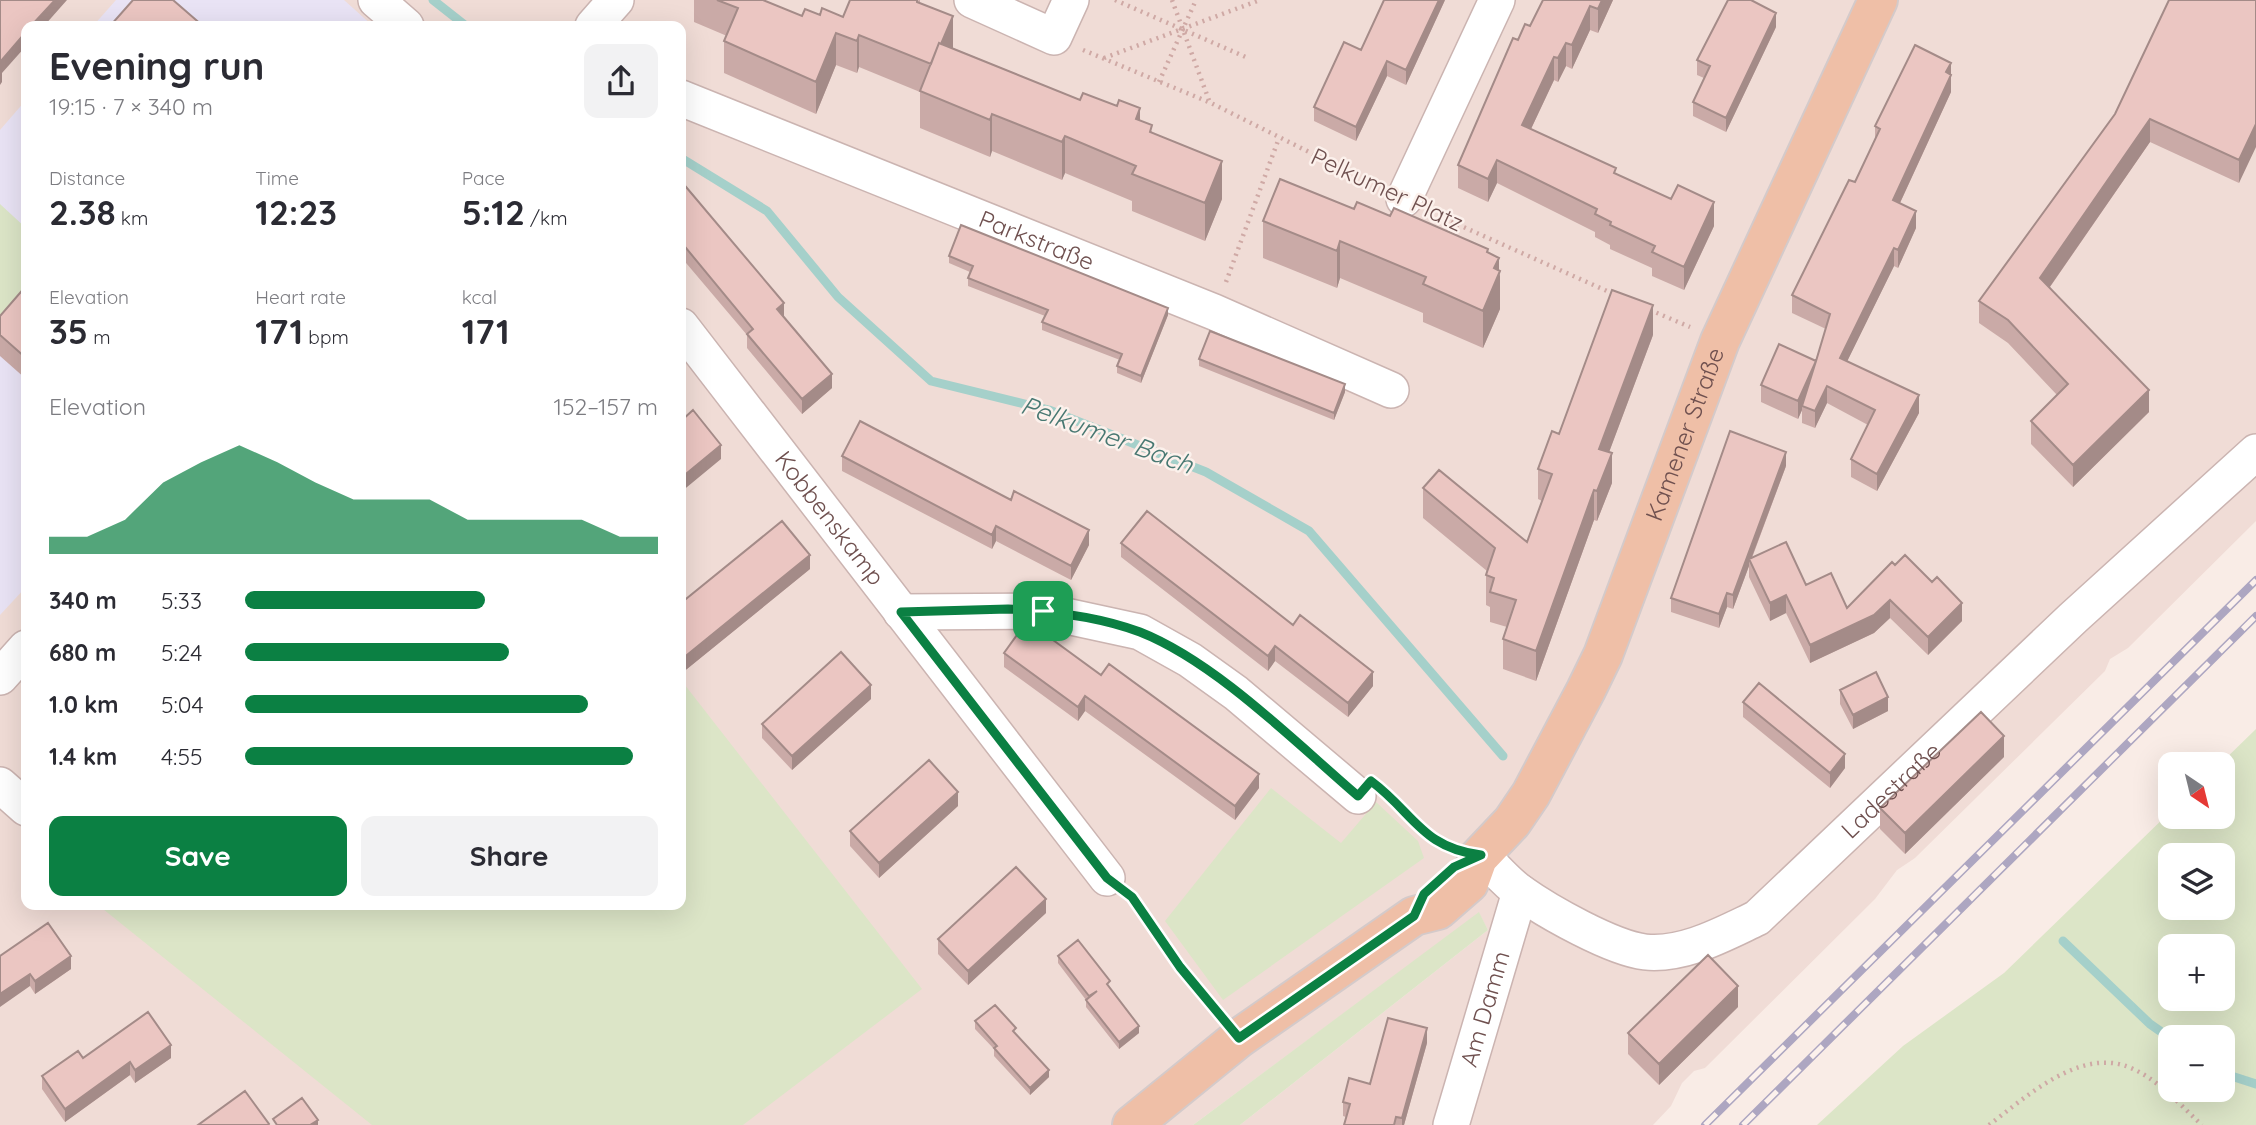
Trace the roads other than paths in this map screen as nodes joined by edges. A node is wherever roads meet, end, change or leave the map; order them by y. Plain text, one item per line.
1 (376, 0) edge
2 (616, 0) edge
3 (972, 0) edge
4 (1071, 0) edge
5 (1497, 0) edge
6 (1878, 0) edge
7 (400, 21) edge
8 (597, 21) edge
9 (686, 100) edge
10 (1404, 199) road end
11 (686, 332) edge
12 (1391, 390) dead end
13 (2256, 452) edge
14 (901, 612) junction
15 (21, 654) edge
16 (0, 677) edge
17 (0, 785) edge
18 (1358, 796) road end
19 (21, 804) edge
20 (1480, 857) junction
21 (1107, 878) road end
22 (1520, 892) junction
23 (1132, 1125) edge
24 (1451, 1125) edge

1 - 7 street
2 - 8 street
3 - 4 street
5 - 10 street
6 - 20 main road, Kamener Straße
9 - 12 street, Parkstraße
11 - 14 street, Kobbenskamp
13 - 22 street, Ladestraße
14 - 18 street
14 - 21 street, Kobbenskamp
15 - 16 street
17 - 19 street
20 - 22 street, Ladestraße
20 - 23 main road, Kamener Straße
22 - 24 street, Am Damm

